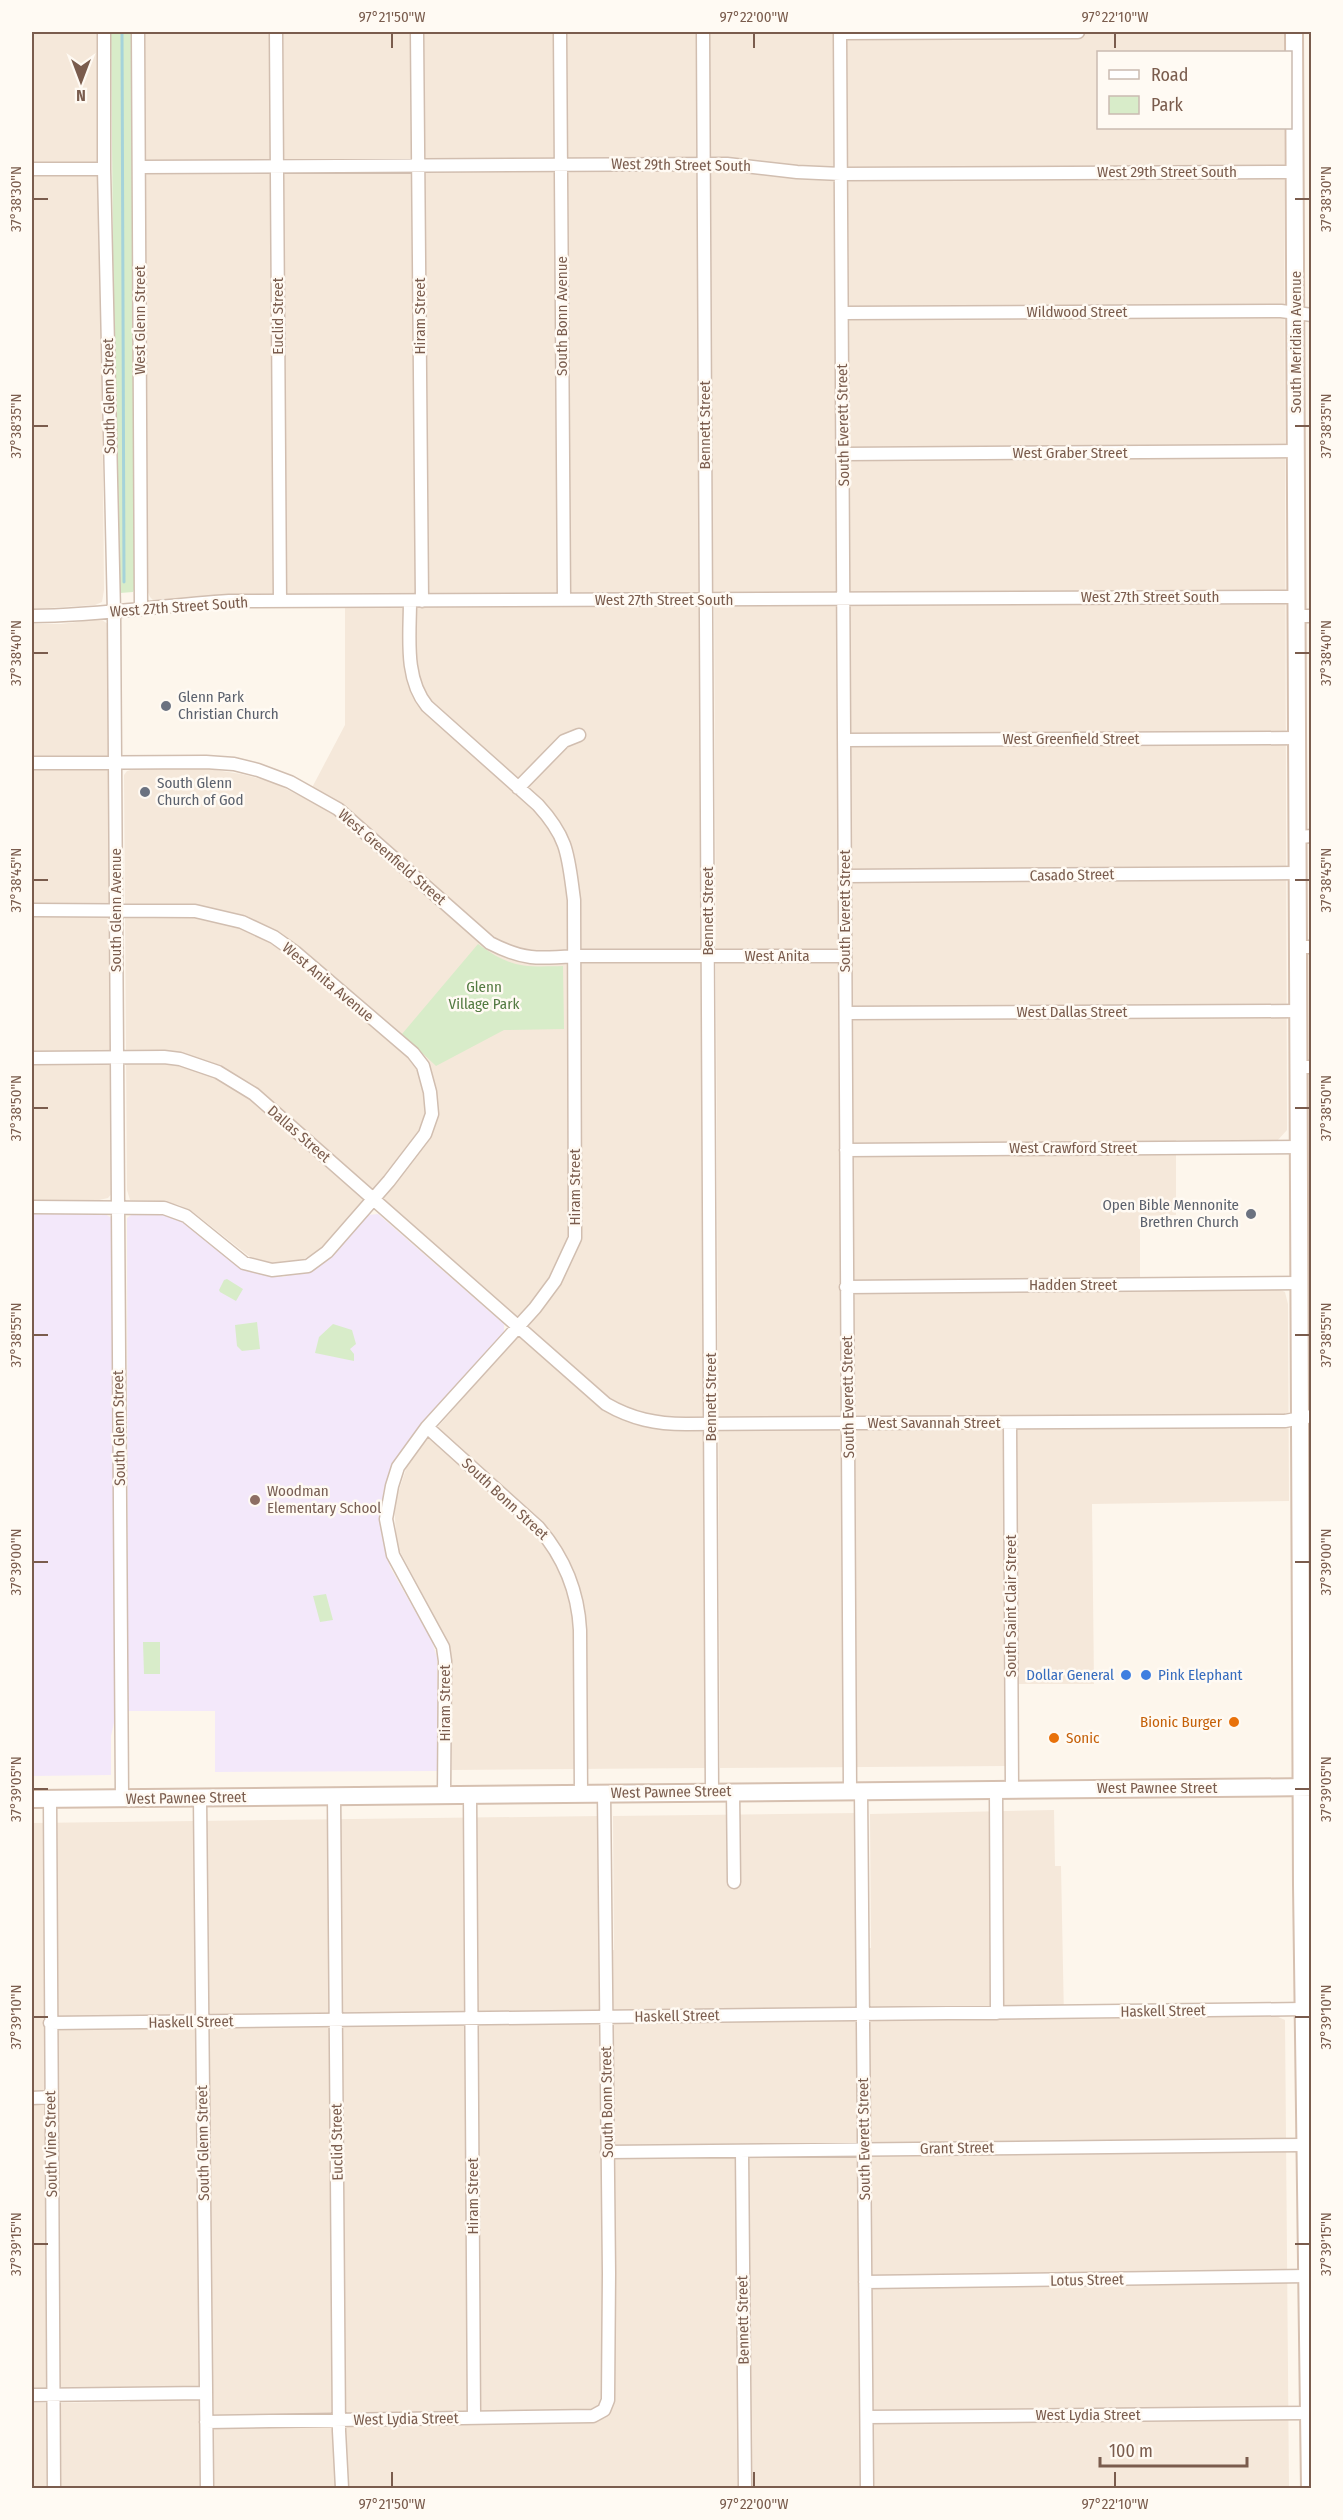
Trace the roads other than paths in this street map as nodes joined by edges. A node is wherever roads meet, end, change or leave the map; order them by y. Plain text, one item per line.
1 (104, 32) edge
2 (138, 32) edge
3 (276, 32) edge
4 (417, 32) edge
5 (560, 32) edge
6 (703, 32) edge
7 (840, 32) edge
8 (1078, 32) edge
9 (1294, 32) edge
10 (419, 164) junction
11 (561, 164) junction
12 (703, 164) junction
13 (277, 165) junction
14 (139, 167) junction
15 (32, 169) edge
16 (104, 169) junction
17 (1295, 172) junction
18 (841, 174) junction
19 (843, 313) junction
20 (1304, 314) edge
21 (1297, 451) junction
22 (843, 454) junction
23 (1298, 597) junction
24 (843, 598) junction
25 (706, 599) junction
26 (564, 600) junction
27 (280, 601) junction
28 (416, 601) junction
29 (141, 608) junction
30 (114, 613) junction
31 (32, 616) edge
32 (1305, 616) edge
33 (579, 735) dead end
34 (1299, 738) junction
35 (844, 740) junction
36 (115, 761) junction
37 (32, 763) edge
38 (518, 788) junction
39 (1305, 836) edge
40 (1299, 873) junction
41 (845, 876) junction
42 (32, 910) edge
43 (116, 910) junction
44 (1305, 947) edge
45 (708, 956) junction
46 (845, 956) junction
47 (574, 957) junction
48 (1299, 1011) junction
49 (846, 1013) junction
50 (32, 1058) edge
51 (116, 1058) junction
52 (1305, 1067) edge
53 (1300, 1147) junction
54 (846, 1150) junction
55 (1306, 1183) edge
56 (373, 1200) junction
57 (117, 1206) junction
58 (32, 1207) edge
59 (1301, 1283) junction
60 (846, 1287) junction
61 (1306, 1300) edge
62 (517, 1327) junction
63 (1306, 1416) edge
64 (849, 1423) junction
65 (1010, 1423) junction
66 (711, 1424) junction
67 (427, 1427) junction
68 (1306, 1533) edge
69 (1306, 1650) edge
70 (1307, 1787) edge
71 (1004, 1789) junction
72 (856, 1790) junction
73 (712, 1791) junction
74 (733, 1791) junction
75 (603, 1793) junction
76 (581, 1794) junction
77 (444, 1795) junction
78 (470, 1795) junction
79 (334, 1796) junction
80 (200, 1797) junction
81 (122, 1798) junction
82 (32, 1799) edge
83 (50, 1799) junction
84 (734, 1882) dead end
85 (1304, 2009) junction
86 (997, 2013) junction
87 (862, 2014) junction
88 (606, 2017) junction
89 (472, 2019) junction
90 (335, 2020) junction
91 (202, 2022) junction
92 (50, 2023) junction
93 (51, 2097) junction
94 (32, 2098) edge
95 (1306, 2145) junction
96 (864, 2149) junction
97 (742, 2151) junction
98 (607, 2152) junction
99 (1308, 2276) junction
100 (865, 2282) junction
101 (206, 2393) junction
102 (53, 2395) junction
103 (32, 2396) edge
104 (604, 2410) joint
105 (1310, 2413) edge
106 (867, 2417) junction
107 (474, 2418) junction
108 (339, 2420) junction
109 (206, 2422) junction
110 (54, 2488) edge
111 (207, 2488) edge
112 (342, 2488) edge
113 (745, 2488) edge
114 (867, 2488) edge
115 (1310, 2488) edge

1 - 16 street, South Glenn Street
2 - 14 street, West Glenn Street
3 - 13 street, Euclid Street
4 - 10 street, Hiram Street
5 - 11 street, South Bonn Avenue
6 - 12 street, Bennett Street
7 - 8 street
7 - 18 street, South Everett Street
9 - 17 main road, South Meridian Avenue
10 - 11 street, West 29th Street South
10 - 13 street, West 29th Street South
10 - 28 street, Hiram Street
11 - 12 street, West 29th Street South
11 - 26 street, South Bonn Avenue
12 - 18 street, West 29th Street South
12 - 25 street, Bennett Street
13 - 14 street, West 29th Street South
13 - 27 street, Euclid Street
14 - 29 street, West Glenn Street
15 - 16 street
16 - 30 street, South Glenn Street
17 - 18 street, West 29th Street South
17 - 20 main road, South Meridian Avenue
18 - 19 street, South Everett Street
19 - 20 street, Wildwood Street
19 - 22 street, South Everett Street
20 - 21 main road, South Meridian Avenue
21 - 22 street, West Graber Street
21 - 23 main road, South Meridian Avenue
22 - 24 street, South Everett Street
23 - 24 street, West 27th Street South
23 - 32 main road, South Meridian Avenue
24 - 25 street, West 27th Street South
24 - 35 street, South Everett Street
25 - 26 street, West 27th Street South
25 - 45 street, Bennett Street
26 - 28 street, West 27th Street South
27 - 28 street, West 27th Street South
27 - 29 street, West 27th Street South
28 - 38 street, Hiram Street
29 - 30 street, West 27th Street South
30 - 31 street, West 27th Street South
30 - 36 street, South Glenn Street
32 - 34 main road, South Meridian Avenue
33 - 38 street
34 - 35 street, West Greenfield Street
34 - 39 main road, South Meridian Avenue
35 - 41 street, South Everett Street
36 - 37 street, West Greenfield Street
36 - 43 street, South Glenn Avenue
36 - 47 street, West Greenfield Street
38 - 47 street, Hiram Street
39 - 40 main road, South Meridian Avenue
40 - 41 street, Casado Street
40 - 44 main road, South Meridian Avenue
41 - 46 street, South Everett Street
42 - 43 street, West Anita Avenue
43 - 51 street, South Glenn Avenue
43 - 56 street, West Anita Avenue
44 - 48 main road, South Meridian Avenue
45 - 46 street, West Anita
45 - 47 street, West Greenfield Street
45 - 66 street, Bennett Street
46 - 49 street, South Everett Street
47 - 62 street, Hiram Street
48 - 49 street, West Dallas Street
48 - 52 main road, South Meridian Avenue
49 - 54 street, South Everett Street
50 - 51 street, Dallas Street
51 - 56 street, Dallas Street
51 - 57 street, South Glenn Street
52 - 53 main road, South Meridian Avenue
53 - 54 street, West Crawford Street
53 - 55 main road, South Meridian Avenue
54 - 60 street, South Everett Street
55 - 59 main road, South Meridian Avenue
56 - 57 street
56 - 62 street, Dallas Street
57 - 58 street
57 - 81 street, South Glenn Street
59 - 60 street, Hadden Street
59 - 61 main road, South Meridian Avenue
60 - 64 street, South Everett Street
61 - 63 main road, South Meridian Avenue
62 - 66 street, West Savannah Street
62 - 67 street, Hiram Street
63 - 65 street, West Savannah Street
63 - 68 main road, South Meridian Avenue
64 - 65 street, West Savannah Street
64 - 66 street, West Savannah Street
64 - 72 street, South Everett Street
65 - 71 street, South Saint Clair Street
66 - 73 street, Bennett Street
67 - 76 street, South Bonn Street
67 - 77 street, Hiram Street
68 - 69 main road, South Meridian Avenue
69 - 70 main road, South Meridian Avenue
70 - 71 main road, West Pawnee Street
70 - 85 main road, South Meridian Avenue
71 - 72 main road, West Pawnee Street
71 - 86 street, South Saint Clair Street
72 - 74 main road, West Pawnee Street
72 - 87 street, South Everett Street
73 - 74 main road, West Pawnee Street
73 - 75 main road, West Pawnee Street
74 - 84 street
75 - 76 main road, West Pawnee Street
75 - 88 street, South Bonn Street
76 - 78 main road, West Pawnee Street
77 - 78 main road, West Pawnee Street
77 - 79 main road, West Pawnee Street
78 - 89 street, Hiram Street
79 - 80 main road, West Pawnee Street
79 - 90 street, Euclid Street
80 - 81 main road, West Pawnee Street
80 - 91 street, South Glenn Street
81 - 83 main road, West Pawnee Street
82 - 83 main road, West Pawnee Street
83 - 92 street, South Vine Street
85 - 86 street, Haskell Street
85 - 95 main road, South Meridian Avenue
86 - 87 street, Haskell Street
87 - 88 street, Haskell Street
87 - 96 street, South Everett Street
88 - 89 street, Haskell Street
88 - 98 street, South Bonn Street
89 - 90 street, Haskell Street
89 - 107 street, Hiram Street
90 - 91 street, Haskell Street
90 - 108 street, Euclid Street
91 - 92 street, Haskell Street
91 - 101 street, South Glenn Street
92 - 93 street, South Vine Street
93 - 94 street
93 - 102 street, South Vine Street
95 - 96 street, Grant Street
95 - 99 main road, South Meridian Avenue
96 - 97 street, Grant Street
96 - 100 street, South Everett Street
97 - 98 street, Grant Street
97 - 113 street, Bennett Street
98 - 104 street, South Bonn Street
99 - 100 street, Lotus Street
99 - 105 main road, South Meridian Avenue
100 - 106 street, South Everett Street
101 - 102 street
101 - 109 street, South Glenn Street
102 - 103 street
102 - 110 street, South Vine Street
104 - 107 street, West Lydia Street
105 - 106 street, West Lydia Street
105 - 115 main road, South Meridian Avenue
106 - 114 street, South Everett Street
107 - 108 street, West Lydia Street
108 - 109 street, West Lydia Street
108 - 112 street, Euclid Street
109 - 111 street, South Glenn Street

